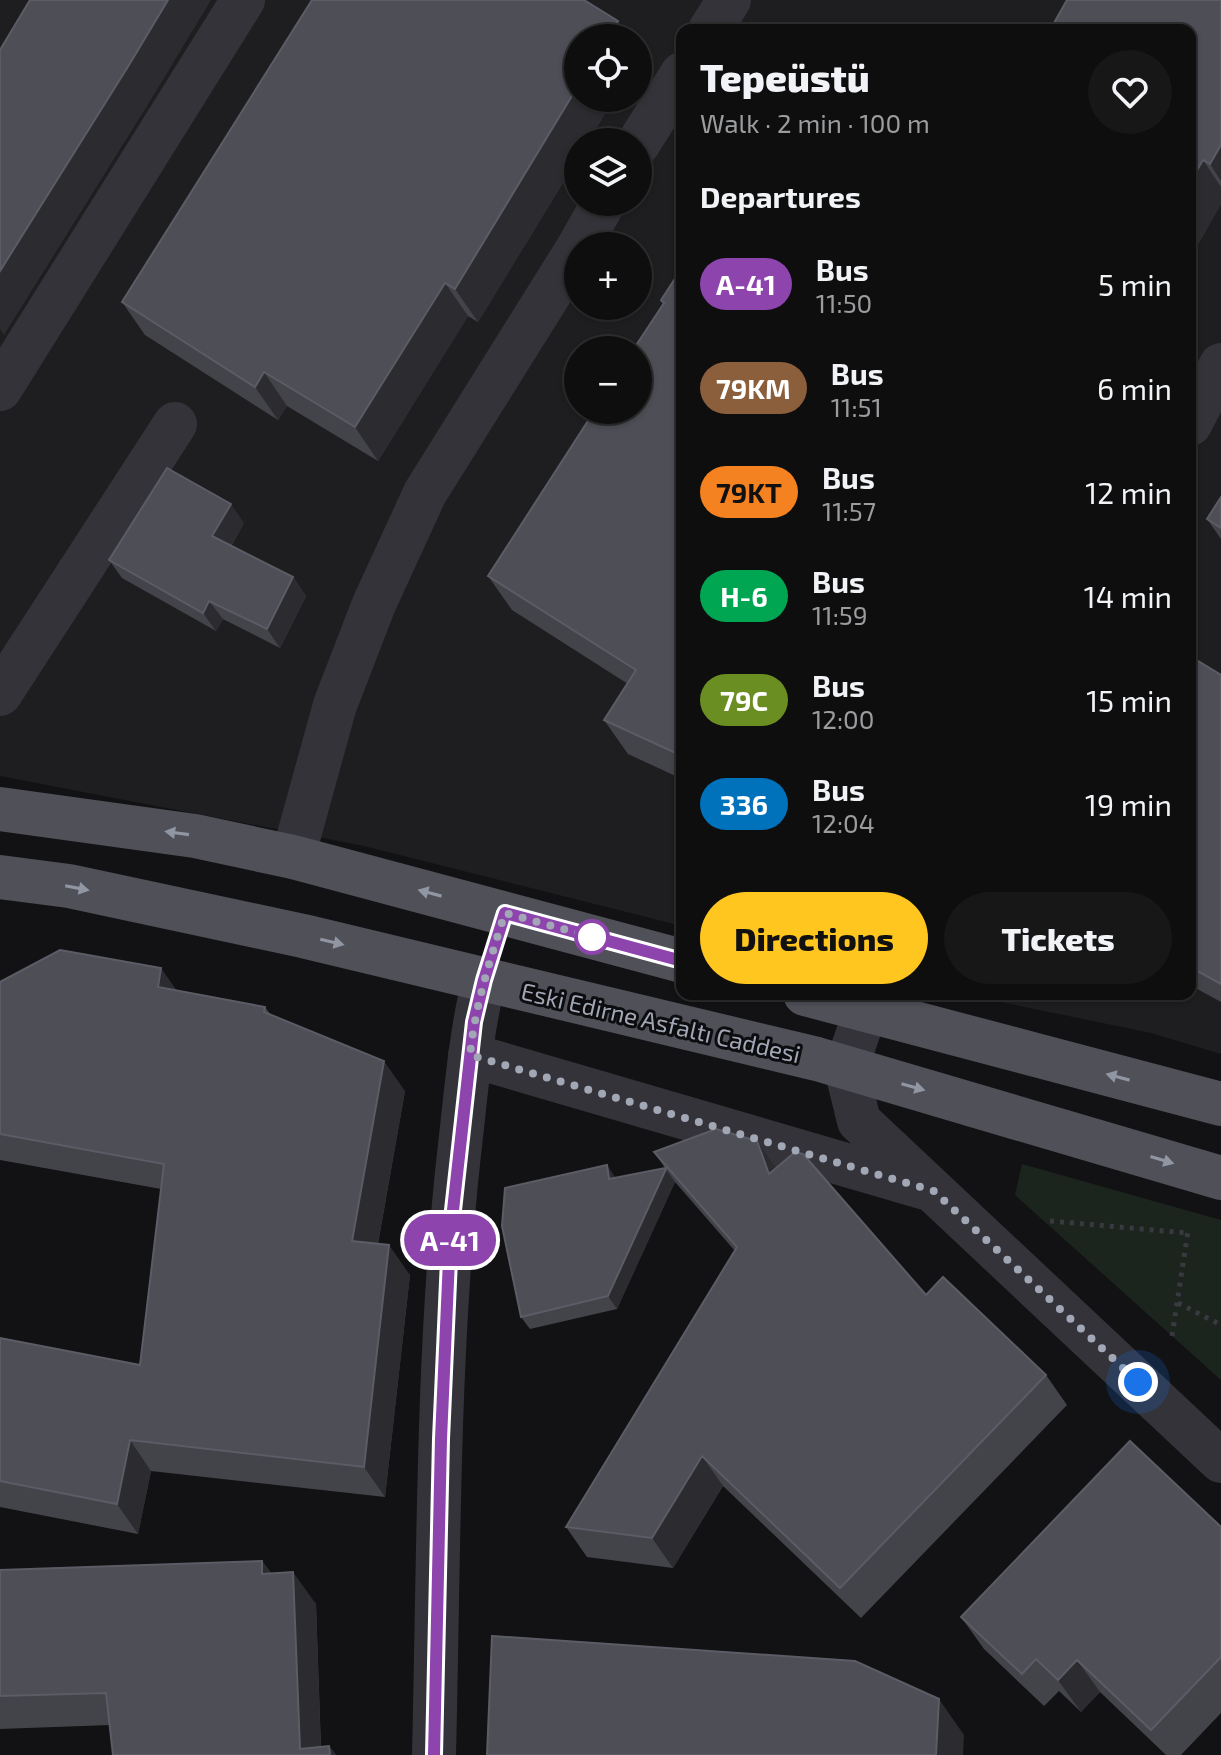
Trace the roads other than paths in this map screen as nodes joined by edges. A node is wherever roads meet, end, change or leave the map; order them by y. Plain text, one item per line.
1 (243, 0) edge
2 (729, 0) edge
3 (714, 24) edge
4 (676, 84) edge
5 (648, 128) edge
6 (564, 271) edge
7 (1221, 365) edge
8 (0, 389) edge
9 (1196, 413) edge
10 (175, 424) dead end
11 (0, 694) edge
12 (0, 809) edge
13 (293, 857) junction
14 (0, 877) edge
15 (505, 913) junction
16 (676, 959) edge
17 (484, 980) junction
18 (871, 1002) edge
19 (470, 1055) junction
20 (846, 1068) junction
21 (1221, 1104) edge
22 (1208, 1174) edge
23 (934, 1191) junction
24 (1221, 1461) edge
25 (434, 1755) edge

1 - 8 street
2 - 3 street
4 - 5 street
6 - 13 street
7 - 9 street
10 - 11 street
13 -> 12 main road
15 -> 13 main road
14 -> 17 main road, Eski Edirne Asfaltı Caddesi
15 - 16 main road
15 - 17 main road
17 - 19 street
17 - 20 main road, Eski Edirne Asfaltı Caddesi
18 - 20 street
21 -> 18 main road
19 - 23 street
19 - 25 street
20 -> 22 main road, Eski Edirne Asfaltı Caddesi
20 - 23 street
23 - 24 street

